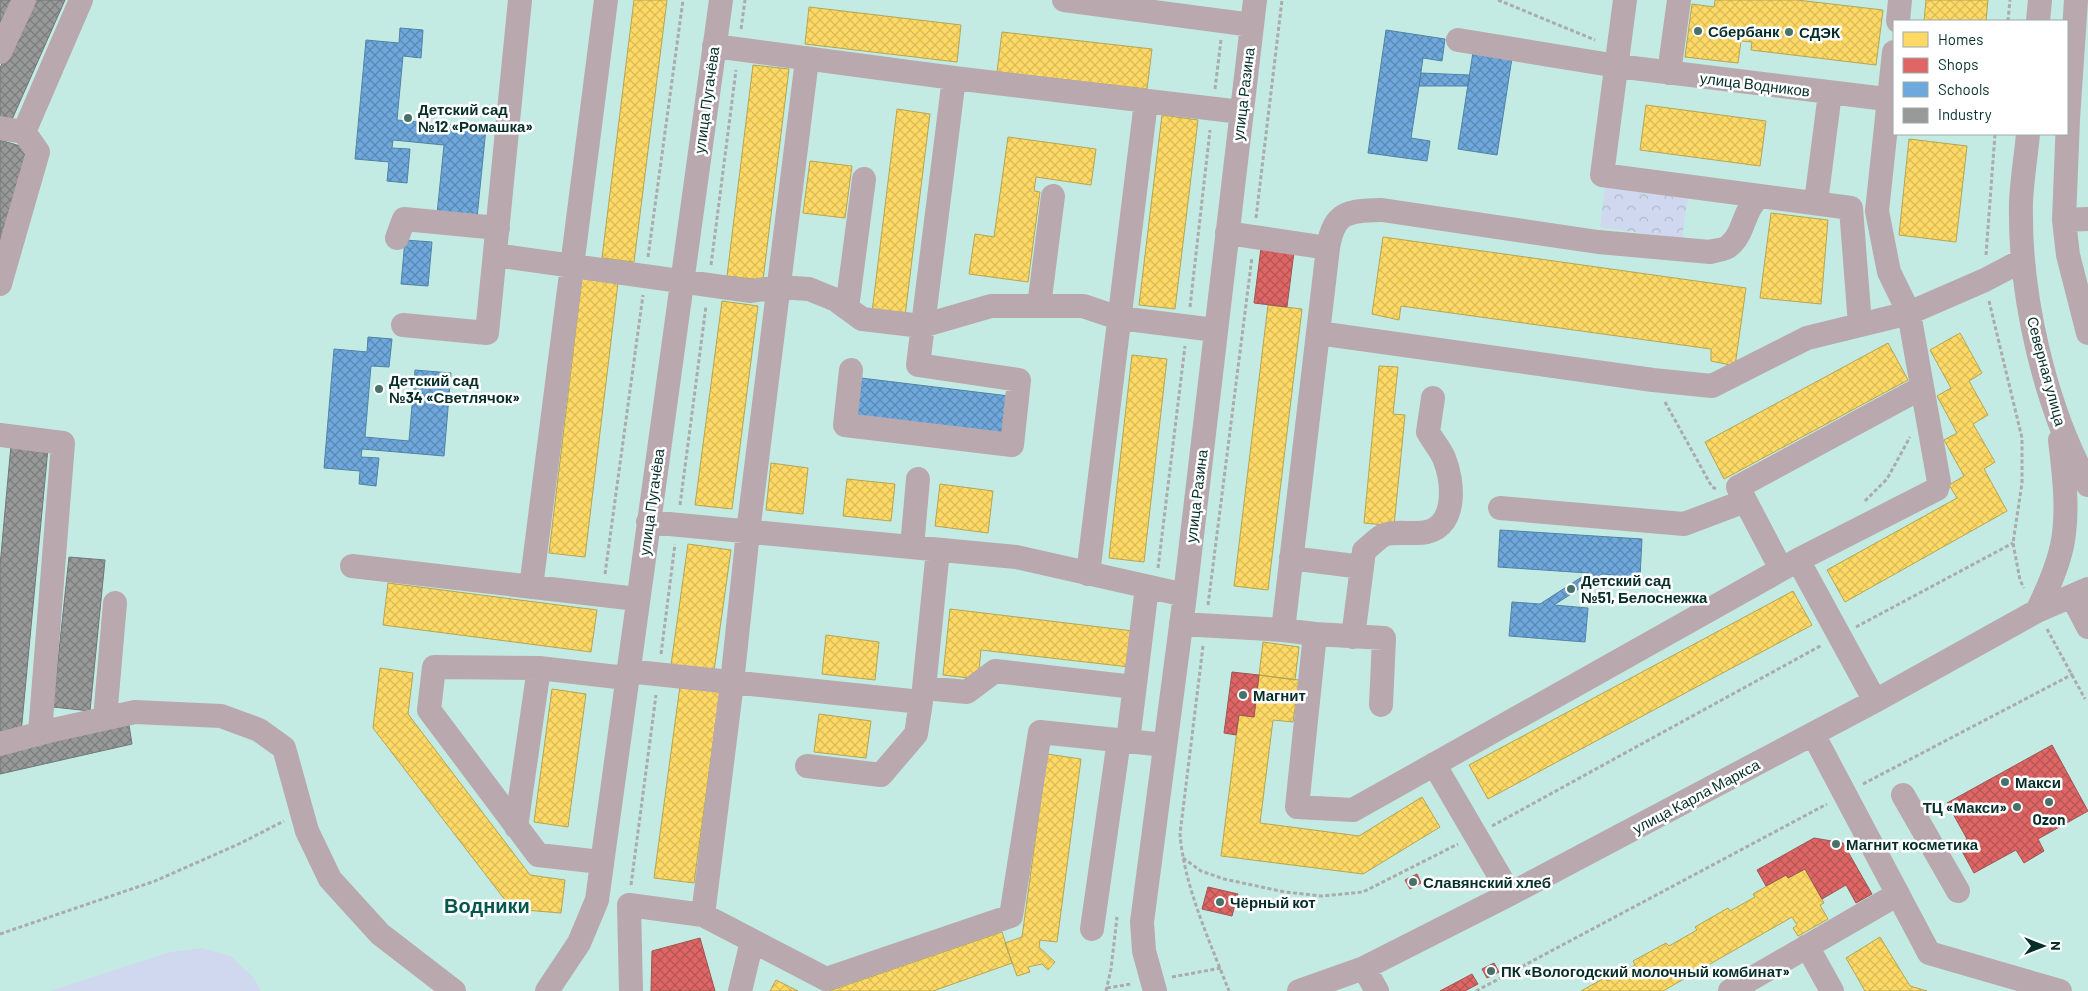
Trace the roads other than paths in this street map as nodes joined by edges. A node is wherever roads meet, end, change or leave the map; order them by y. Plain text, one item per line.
1 (24, 0) edge
2 (81, 0) edge
3 (520, 0) edge
4 (606, 0) edge
5 (721, 0) edge
6 (1064, 0) edge
7 (1255, 0) edge
8 (1625, 0) edge
9 (1679, 0) edge
10 (1900, 0) edge
11 (2040, 0) edge
12 (2076, 0) edge
13 (1898, 20) edge
14 (2038, 20) edge
15 (1252, 25) junction
16 (1458, 40) dead end
17 (714, 46) junction
18 (0, 52) edge
19 (1618, 58) junction
20 (807, 60) junction
21 (1893, 68) edge
22 (1669, 73) junction
23 (954, 78) junction
24 (1830, 93) junction
25 (1891, 100) edge
26 (1146, 102) junction
27 (1241, 112) junction
28 (2068, 119) edge
29 (0, 128) edge
30 (24, 132) junction
31 (2028, 135) edge
32 (2067, 135) edge
33 (864, 179) dead end
34 (1053, 196) dead end
35 (1760, 196) junction
36 (1816, 202) junction
37 (2088, 219) edge
38 (2064, 220) junction
39 (498, 228) junction
40 (1227, 233) junction
41 (397, 238) dead end
42 (1328, 248) junction
43 (495, 255) junction
44 (2023, 260) junction
45 (572, 265) junction
46 (681, 281) junction
47 (0, 284) edge
48 (778, 287) junction
49 (1039, 306) junction
50 (847, 308) junction
51 (1909, 313) junction
52 (1119, 318) junction
53 (403, 325) dead end
54 (1860, 325) junction
55 (922, 326) junction
56 (1216, 330) junction
57 (1318, 333) junction
58 (2088, 333) edge
59 (851, 370) dead end
60 (1433, 398) dead end
61 (1923, 398) junction
62 (2058, 419) junction
63 (0, 435) edge
64 (918, 479) dead end
65 (2088, 485) edge
66 (1745, 501) junction
67 (1500, 508) dead end
68 (648, 522) junction
69 (748, 532) junction
70 (912, 547) junction
71 (938, 550) junction
72 (1291, 558) junction
73 (1790, 565) junction
74 (352, 566) dead end
75 (1362, 567) junction
76 (1088, 574) junction
77 (531, 586) junction
78 (1151, 588) junction
79 (2080, 592) edge
80 (1185, 596) junction
81 (637, 599) junction
82 (115, 603) dead end
83 (2037, 612) junction
84 (1181, 624) junction
85 (2088, 627) edge
86 (1283, 630) junction
87 (1315, 634) junction
88 (1353, 636) junction
89 (539, 668) junction
90 (627, 675) junction
91 (732, 683) junction
92 (1134, 686) junction
93 (1875, 701) junction
94 (1381, 706) dead end
95 (105, 718) junction
96 (40, 733) junction
97 (1813, 734) junction
98 (1123, 740) junction
99 (0, 744) edge
100 (1165, 746) junction
101 (1434, 764) junction
102 (808, 766) dead end
103 (1903, 795) dead end
104 (516, 827) junction
105 (601, 862) junction
106 (1958, 891) dead end
107 (1510, 894) junction
108 (1898, 894) junction
109 (597, 900) junction
110 (629, 905) junction
111 (703, 915) junction
112 (1092, 929) dead end
113 (752, 941) junction
114 (1807, 946) junction
115 (1364, 968) junction
116 (454, 991) edge
117 (546, 991) edge
118 (632, 991) edge
119 (740, 991) edge
120 (1155, 991) edge
121 (1299, 991) edge
122 (1377, 991) edge
123 (1730, 991) edge
124 (1832, 991) edge
125 (2060, 991) edge

1 - 18 street
2 - 30 street
3 - 39 street
4 - 45 street
5 - 17 street, улица Пугачёва
6 - 15 street
7 - 15 street, улица Разина
8 - 19 street
9 - 22 street
10 - 13 street
11 - 14 street
12 - 28 street
15 - 27 street, улица Разина
16 - 19 street, улица Водников
17 - 20 street
17 - 46 street, улица Пугачёва
19 - 22 street, улица Водников
19 - 35 street
20 - 23 street
20 - 48 street
21 - 25 street
22 - 24 street, улица Водников
23 - 26 street
23 - 55 street
24 - 25 street, улица Водников
24 - 36 street
25 - 51 street
26 - 27 street
26 - 52 street
27 - 40 street, улица Разина
29 - 30 street
30 - 47 street
31 - 44 street, Северная улица
32 - 38 street
33 - 50 street
34 - 49 street
35 - 36 street
35 - 42 street
36 - 54 street
37 - 38 street
38 - 58 street
39 - 41 street
39 - 43 street
40 - 42 street
40 - 56 street, улица Разина
42 - 57 street
43 - 45 street
43 - 53 street
44 - 51 street
44 - 62 street, Северная улица
45 - 46 street
45 - 77 street
46 - 48 street
46 - 68 street, улица Пугачёва
48 - 50 street
48 - 69 street
49 - 52 street
49 - 55 street
50 - 55 street
51 - 54 street
51 - 61 street
52 - 56 street
52 - 76 street
54 - 57 street
55 - 59 street
56 - 80 street, улица Разина
57 - 72 street
60 - 75 street
61 - 66 street
61 - 73 street
62 - 65 street, Северная улица
62 - 83 street
63 - 96 street
64 - 70 street
66 - 67 street
66 - 73 street
68 - 69 street
68 - 81 street, улица Пугачёва
69 - 70 street
69 - 91 street
70 - 71 street
71 - 76 street
71 - 92 street
72 - 75 street
72 - 86 street
73 - 93 street
73 - 101 street
74 - 77 street
75 - 88 street
76 - 78 street
77 - 81 street
78 - 80 street
78 - 92 street
79 - 83 street, улица Карла Маркса
79 - 85 street
80 - 84 street, улица Разина
81 - 90 street, улица Пугачёва
82 - 95 street
83 - 93 street, улица Карла Маркса
84 - 86 street
84 - 100 street, улица Разина
86 - 87 street
87 - 88 street
87 - 101 street
88 - 94 street
89 - 90 street
89 - 104 street
89 - 104 street
90 - 91 street
90 - 105 street, улица Пугачёва
91 - 102 street
91 - 111 street
92 - 98 street
93 - 97 street, улица Карла Маркса
95 - 96 street
95 - 116 street
96 - 99 street
97 - 107 street, улица Карла Маркса
97 - 108 street
98 - 100 street
98 - 112 street
98 - 113 street
100 - 120 street, улица Разина
101 - 107 street
103 - 106 street
104 - 105 street
105 - 109 street, улица Пугачёва
107 - 115 street, улица Карла Маркса
108 - 114 street
108 - 125 street
109 - 110 street
109 - 117 street, улица Пугачёва
110 - 111 street
110 - 118 street
111 - 113 street
113 - 119 street
114 - 123 street
114 - 124 street
115 - 121 street, улица Карла Маркса
115 - 122 street

